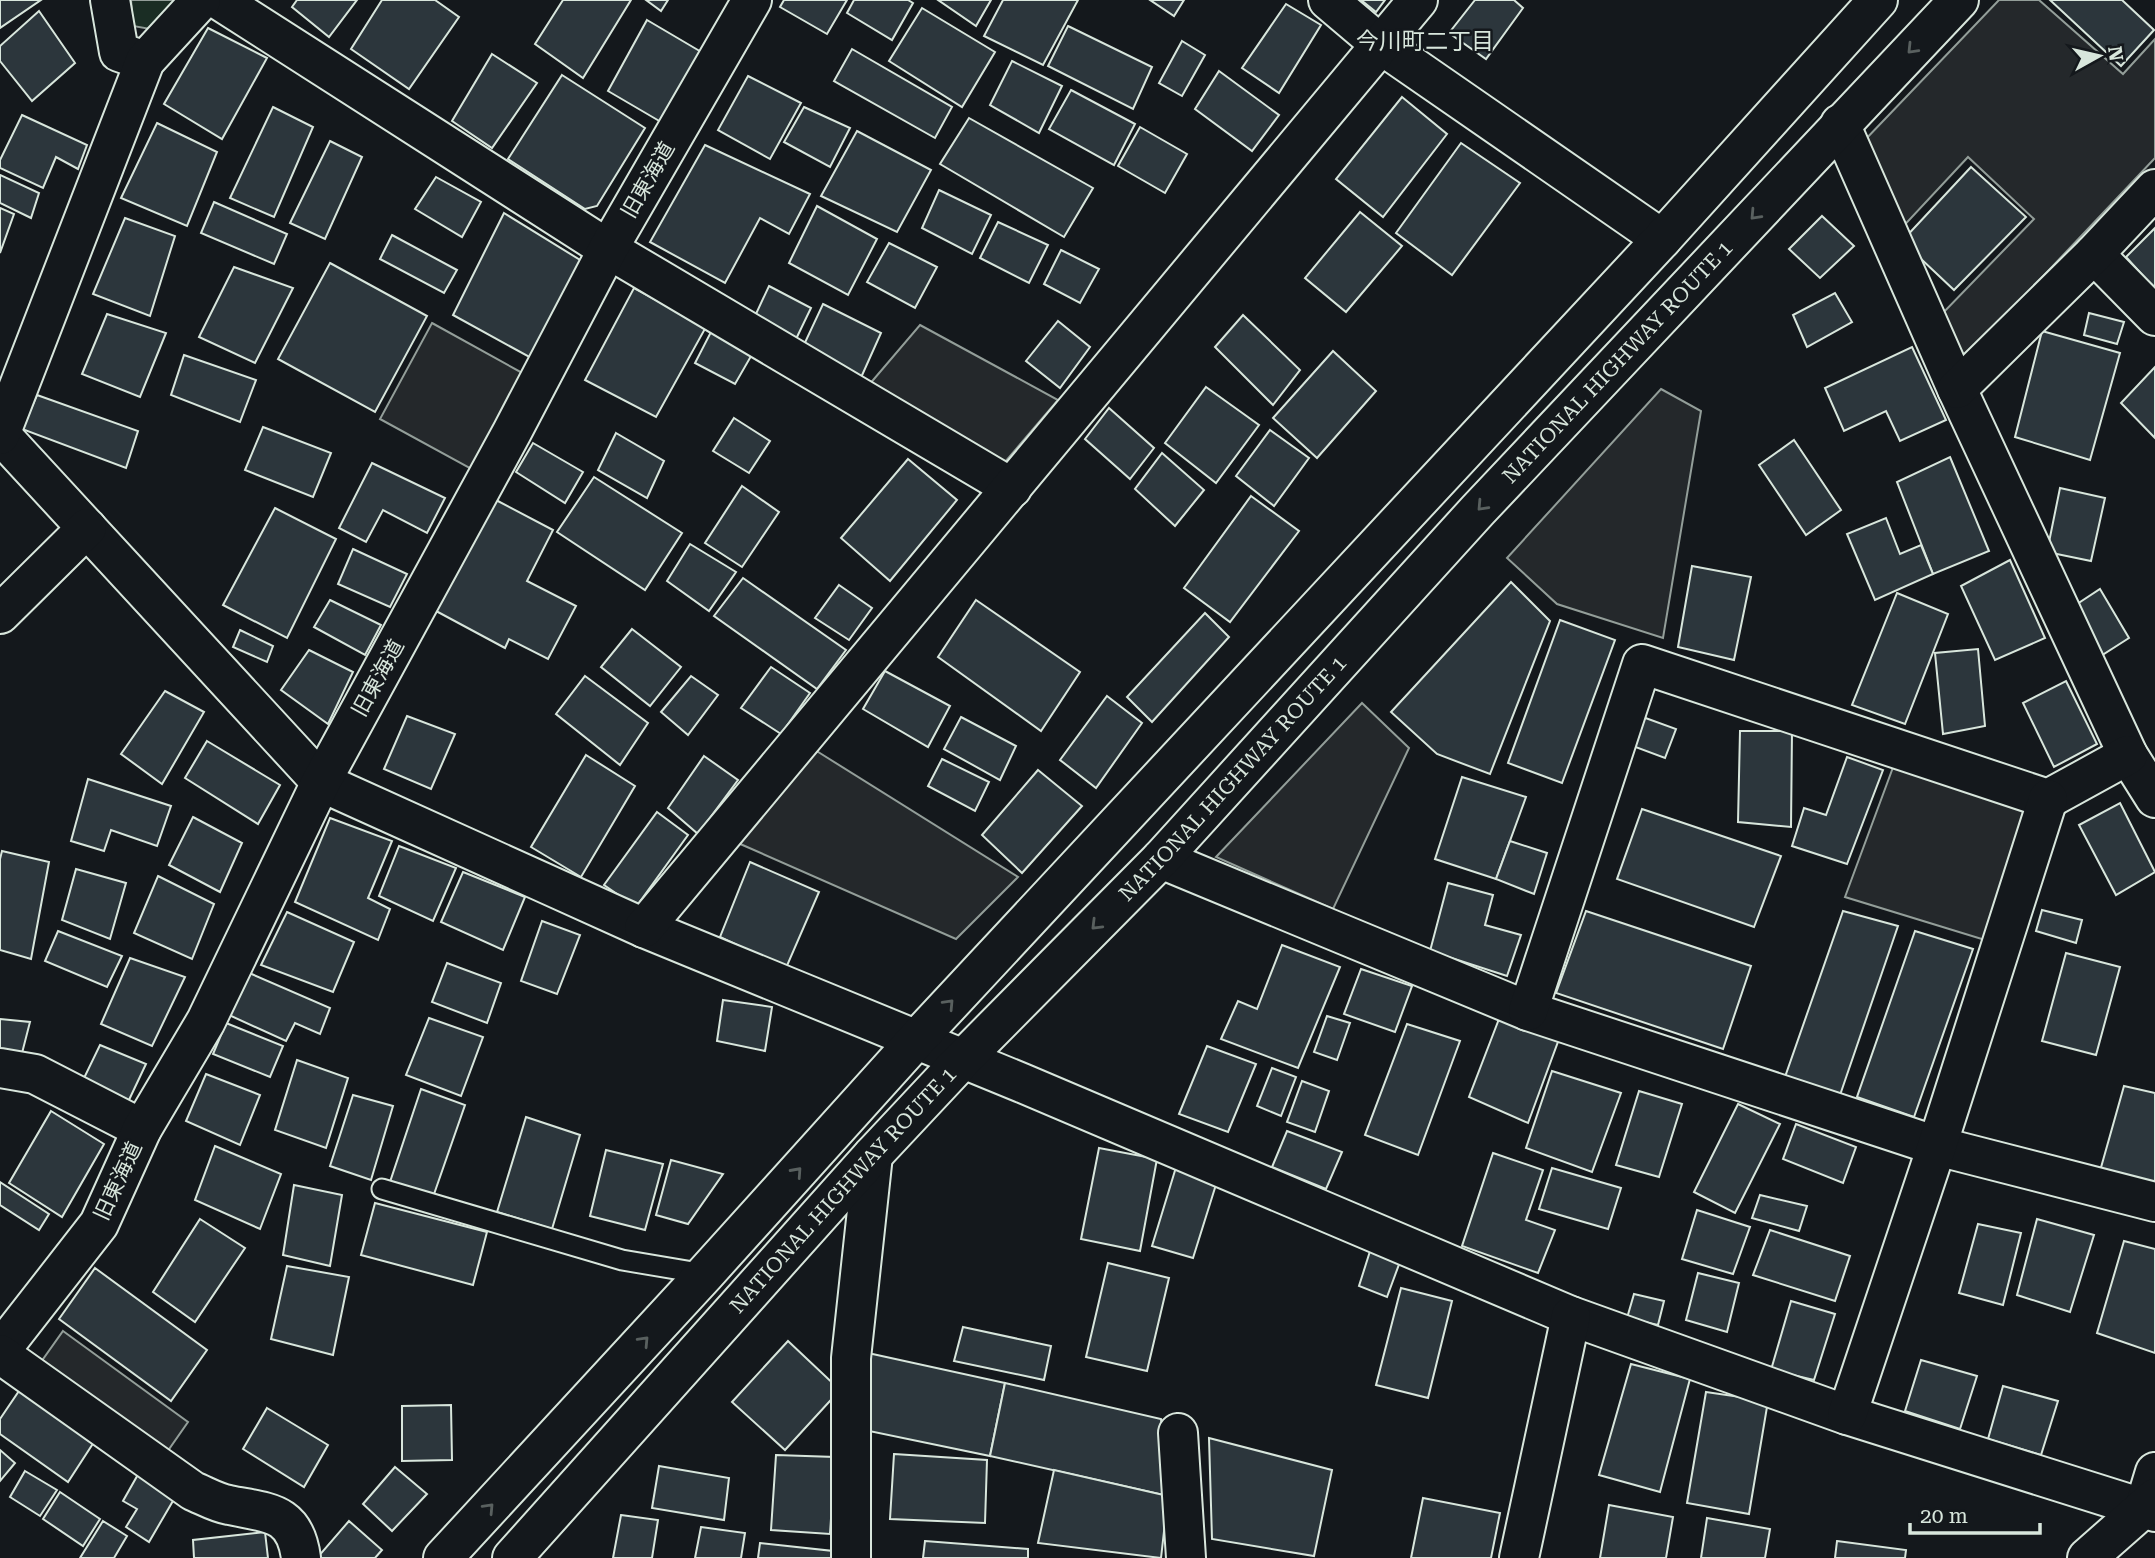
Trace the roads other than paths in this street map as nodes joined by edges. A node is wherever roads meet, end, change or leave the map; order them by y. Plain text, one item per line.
1 (110, 0) edge
2 (201, 0) edge
3 (219, 0) edge
4 (752, 0) edge
5 (1328, 0) edge
6 (1418, 0) edge
7 (1878, 0) edge
8 (1959, 0) edge
9 (1380, 44) junction
10 (145, 61) junction
11 (1840, 124) junction
12 (2155, 189) edge
13 (1662, 239) junction
14 (608, 249) junction
15 (2094, 254) junction
16 (2155, 316) edge
17 (1956, 389) junction
18 (0, 435) edge
19 (1012, 488) junction
20 (87, 528) junction
21 (0, 614) edge
22 (2128, 755) junction
23 (321, 782) junction
24 (2155, 798) edge
25 (2048, 799) junction
26 (1161, 859) junction
27 (644, 928) junction
28 (1528, 1011) junction
29 (917, 1039) junction
30 (962, 1060) junction
31 (0, 1068) edge
32 (142, 1129) junction
33 (1937, 1146) junction
34 (873, 1155) junction
35 (382, 1189) dead end
36 (2155, 1202) edge
37 (705, 1274) junction
38 (1571, 1316) junction
39 (0, 1352) edge
40 (1847, 1415) junction
41 (1178, 1433) dead end
42 (2155, 1472) edge
43 (2151, 1506) edge
44 (302, 1558) edge
45 (443, 1558) edge
46 (512, 1558) edge
47 (851, 1558) edge
48 (1186, 1558) edge
49 (1519, 1558) edge
50 (2087, 1558) edge

1 - 10 main road
2 - 10 main road
3 - 14 main road
4 - 14 main road, 旧東海道
5 - 9 main road
6 - 9 main road
7 - 13 main road
8 -> 11 main road, NATIONAL HIGHWAY ROUTE 1
9 - 13 main road
9 - 19 main road
10 - 18 main road
11 - 17 main road
11 -> 26 main road, NATIONAL HIGHWAY ROUTE 1
12 - 15 main road
29 -> 13 main road
14 - 19 main road
14 - 23 main road, 旧東海道
15 - 16 main road
15 - 17 main road
17 - 22 main road
18 - 20 main road
19 - 27 main road
20 - 21 main road
20 - 23 main road
22 - 24 main road
22 - 25 main road
23 - 27 main road
23 - 32 main road, 旧東海道
25 - 28 main road
25 - 33 main road
26 - 28 main road
26 -> 30 main road, NATIONAL HIGHWAY ROUTE 1
27 - 29 main road
28 - 33 main road
29 - 30 main road
37 -> 29 main road
30 - 34 main road, NATIONAL HIGHWAY ROUTE 1
30 - 38 main road
31 - 32 main road
32 - 39 main road, 旧東海道
33 - 36 main road
33 - 40 main road
34 - 46 main road, NATIONAL HIGHWAY ROUTE 1
34 - 47 main road
35 - 37 lane
45 -> 37 main road
38 - 40 main road
38 - 49 main road
39 - 44 main road
40 - 43 main road
41 - 48 main road
42 - 43 main road
43 - 50 main road

